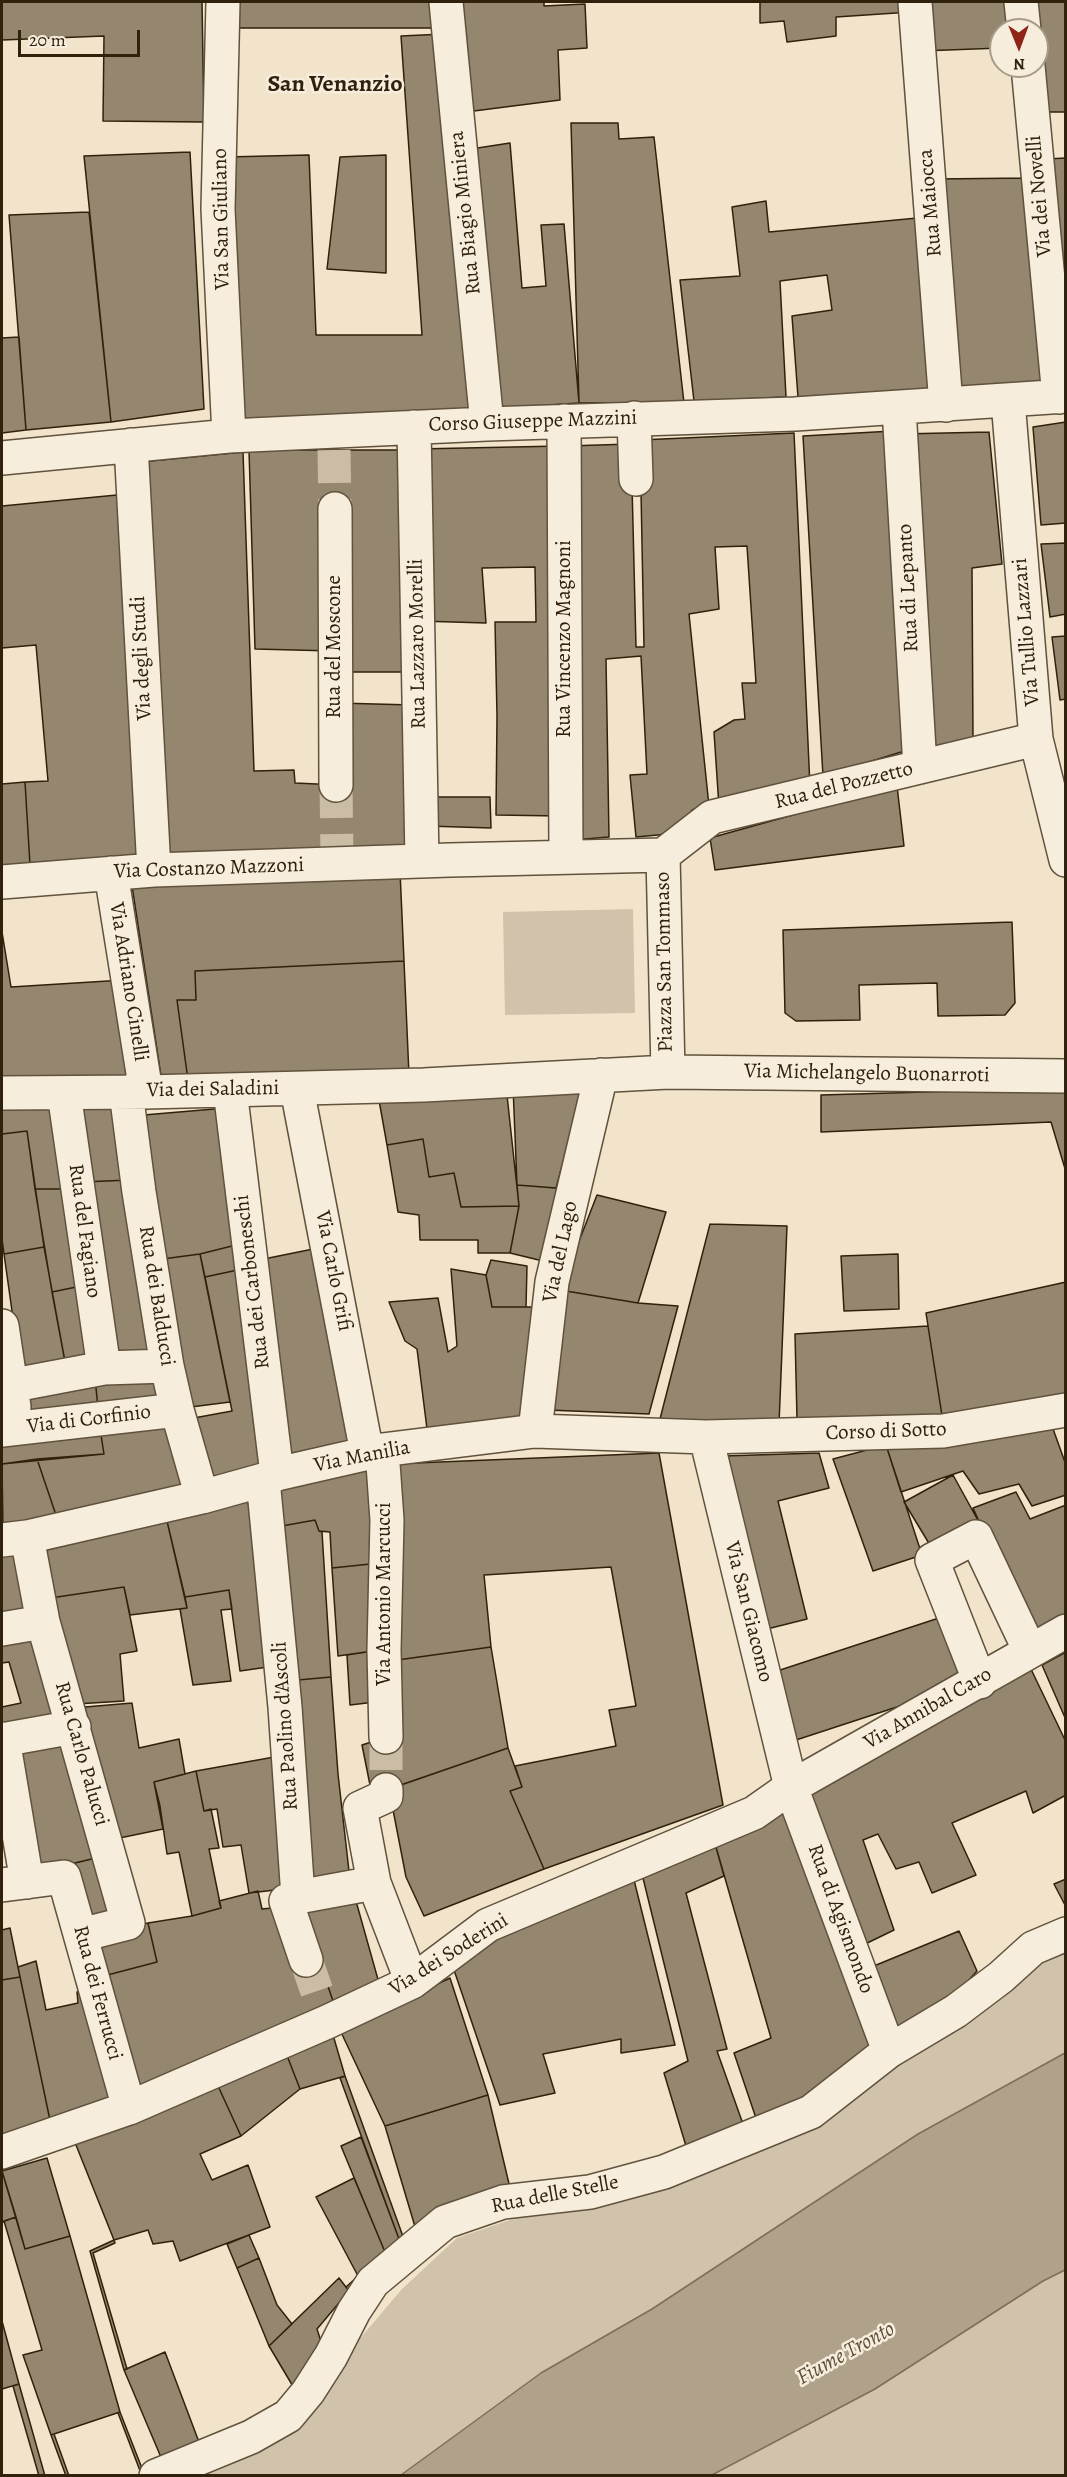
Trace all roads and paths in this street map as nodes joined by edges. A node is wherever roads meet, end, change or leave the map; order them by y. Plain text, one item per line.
1 (223, 2) edge
2 (446, 2) edge
3 (915, 2) edge
4 (1021, 2) edge
5 (1023, 18) edge
6 (1029, 78) edge
7 (1062, 397) edge
8 (1008, 401) junction
9 (946, 405) junction
10 (899, 408) junction
11 (634, 418) junction
12 (564, 421) junction
13 (487, 424) junction
14 (414, 427) junction
15 (228, 436) junction
16 (131, 445) junction
17 (2, 458) edge
18 (636, 479) dead end
19 (334, 509) tunnel mouth
20 (1036, 739) junction
21 (920, 767) junction
22 (336, 785) tunnel mouth
23 (663, 855) junction
24 (566, 857) junction
25 (1065, 860) edge
26 (419, 861) junction
27 (154, 870) junction
28 (111, 873) junction
29 (2, 882) edge
30 (668, 1072) junction
31 (601, 1075) junction
32 (1065, 1076) edge
33 (424, 1085) joint
34 (297, 1089) junction
35 (230, 1090) junction
36 (136, 1092) junction
37 (2, 1093) edge
38 (64, 1093) junction
39 (2, 1326) edge
40 (167, 1366) junction
41 (104, 1368) junction
42 (9, 1386) junction
43 (177, 1410) junction
44 (1065, 1410) edge
45 (10, 1430) edge
46 (536, 1431) junction
47 (706, 1437) junction
48 (374, 1452) junction
49 (270, 1477) junction
50 (202, 1497) junction
51 (14, 1539) edge
52 (43, 1622) junction
53 (2, 1629) edge
54 (1065, 1632) edge
55 (1030, 1651) junction
56 (980, 1682) junction
57 (74, 1726) junction
58 (386, 1737) tunnel mouth
59 (2, 1739) edge
60 (791, 1787) junction
61 (377, 1798) tunnel mouth
62 (374, 1883) junction
63 (14, 1884) edge
64 (298, 1897) junction
65 (1065, 1934) edge
66 (81, 1935) junction
67 (306, 1960) tunnel mouth
68 (412, 1982) junction
69 (889, 2051) junction
70 (129, 2108) junction
71 (2, 2152) edge
72 (156, 2475) edge

1 - 15 street, Via San Giuliano
2 - 13 street, Rua Biagio Miniera
3 - 9 street, Rua Maiocca
4 - 5 street
6 - 7 street, Via dei Novelli
7 - 8 street, Corso Giuseppe Mazzini
8 - 9 street, Corso Giuseppe Mazzini
8 - 20 street, Via Tullio Lazzari
9 - 10 street, Corso Giuseppe Mazzini
10 - 11 street, Corso Giuseppe Mazzini
10 - 21 street, Rua di Lepanto
11 - 12 street, Corso Giuseppe Mazzini
11 - 18 street
12 - 13 street, Corso Giuseppe Mazzini
12 - 24 street, Rua Vincenzo Magnoni
13 - 14 street, Corso Giuseppe Mazzini
14 - 15 street, Corso Giuseppe Mazzini
14 - 26 street, Rua Lazzaro Morelli
15 - 16 street, Corso Giuseppe Mazzini
16 - 17 street, Corso Giuseppe Mazzini
16 - 27 street, Via degli Studi
19 - 22 street, Rua del Moscone
20 - 21 street, Rua del Pozzetto
20 - 25 street, Via Tullio Lazzari
21 - 23 street, Rua del Pozzetto
23 - 24 street, Piazza San Tommaso
23 - 30 street, Piazza San Tommaso
24 - 26 street, Piazza San Tommaso
26 - 27 street, Via Costanzo Mazzoni
27 - 28 street, Via Costanzo Mazzoni
28 - 29 street, Via Costanzo Mazzoni
28 - 36 street, Via Adriano Cinelli
30 - 31 street, Piazza San Tommaso
30 - 32 street, Via Michelangelo Buonarroti
31 - 33 street, Piazza San Tommaso
31 - 46 street, Via del Lago
33 - 34 street, Via dei Saladini
34 - 35 street, Via dei Saladini
34 - 48 street, Via Carlo Grifi
35 - 36 street, Via dei Saladini
35 - 49 street, Rua dei Carboneschi
36 - 38 street, Via dei Saladini
36 - 40 street, Rua dei Balducci
37 - 38 street, Via dei Saladini
38 - 41 street, Rua del Fagiano
39 - 42 street
40 - 41 street
40 - 43 street, Rua dei Balducci
41 - 42 street
42 - 45 street
43 - 45 street, Via di Corfinio
43 - 50 street, Rua dei Balducci
44 - 47 street, Corso di Sotto
46 - 47 street, Via Manilia
46 - 48 street, Via Manilia
47 - 60 street, Via San Giacomo
48 - 49 street, Via Manilia
48 - 58 street, Via Antonio Marcucci
49 - 50 street, Via Manilia
49 - 64 street, Rua Paolino d'Ascoli
50 - 51 street, Via Manilia
51 - 52 street, Rua Carlo Palucci
52 - 53 street
52 - 57 street, Rua Carlo Palucci
54 - 55 street, Via Annibal Caro
55 - 56 street, Via Annibal Caro
55 - 56 street
56 - 60 street, Via Annibal Caro
57 - 59 street
57 - 66 street, Rua Carlo Palucci
59 - 63 street
60 - 68 street, Via dei Soderini
60 - 69 street, Rua di Agismondo
61 - 62 street
62 - 64 street
62 - 68 street
63 - 66 street, Rua dei Ferrucci
64 - 67 street, Rua Paolino d'Ascoli
65 - 69 street, Rua delle Stelle
66 - 70 street, Rua dei Ferrucci
68 - 70 street, Via dei Soderini
69 - 72 street, Rua delle Stelle
70 - 71 street, Via dei Soderini

